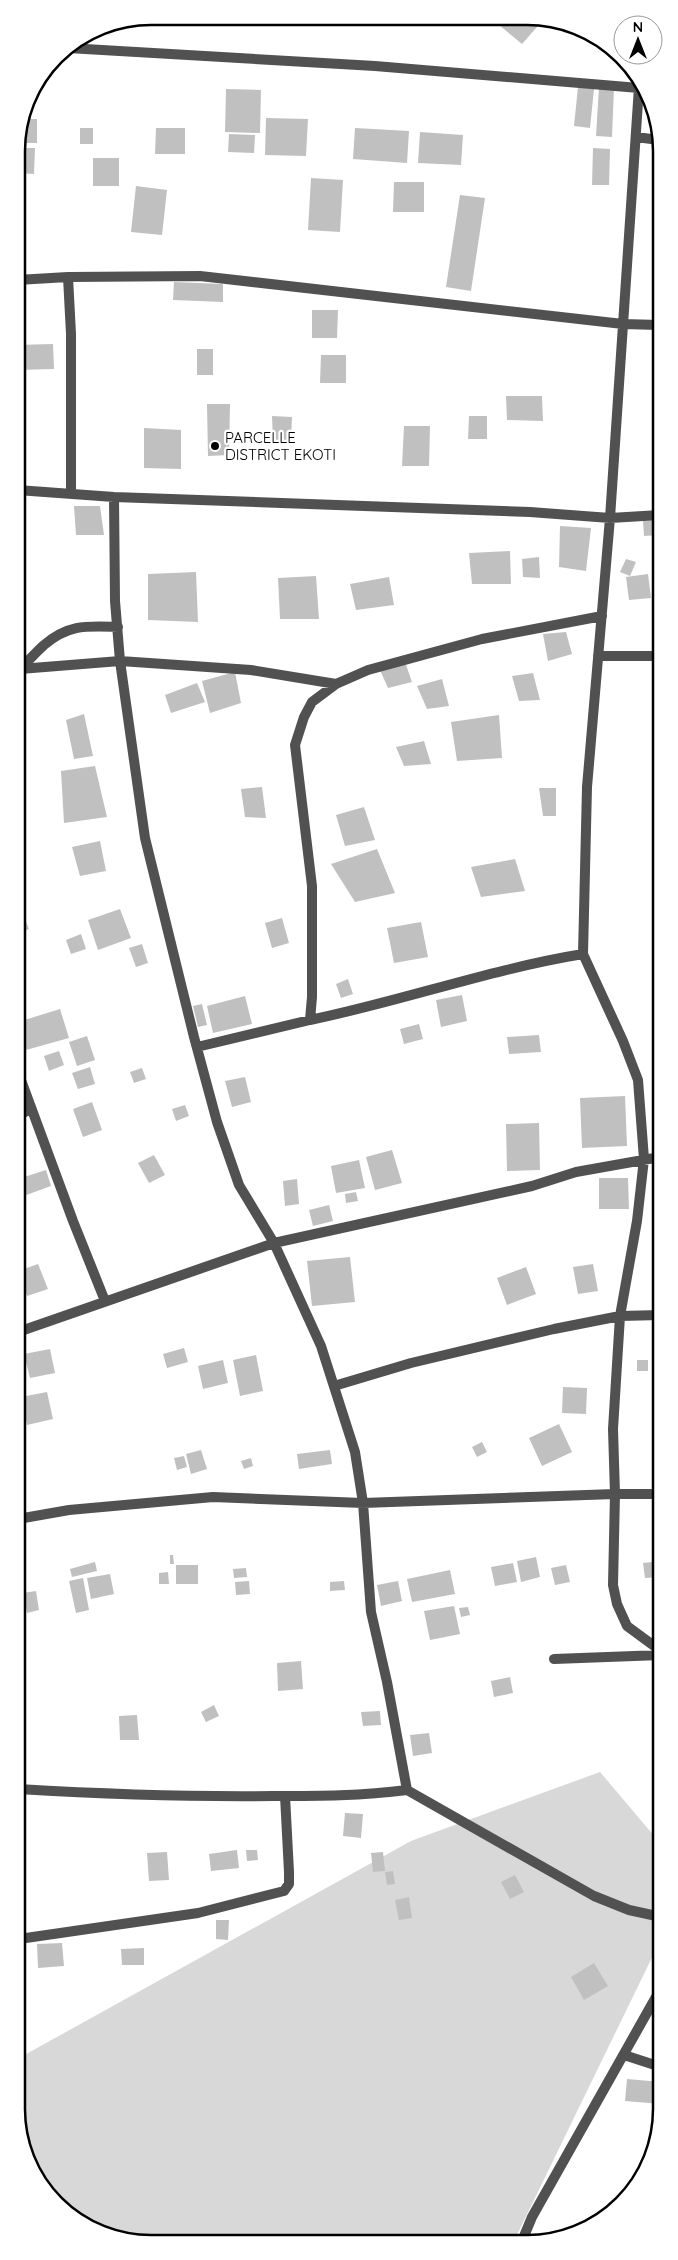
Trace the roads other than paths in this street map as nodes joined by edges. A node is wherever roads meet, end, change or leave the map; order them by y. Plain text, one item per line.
1 (77, 49) edge
2 (635, 87) edge
3 (639, 93) edge
4 (636, 137) junction
5 (652, 139) edge
6 (68, 277) junction
7 (25, 280) edge
8 (623, 324) junction
9 (653, 326) edge
10 (25, 490) edge
11 (71, 493) junction
12 (114, 497) junction
13 (653, 515) edge
14 (610, 518) junction
15 (602, 616) junction
16 (118, 627) junction
17 (598, 656) junction
18 (653, 656) edge
19 (120, 661) junction
20 (25, 663) edge
21 (25, 669) edge
22 (336, 684) junction
23 (584, 954) junction
24 (310, 1020) junction
25 (197, 1046) junction
26 (25, 1094) edge
27 (30, 1110) junction
28 (25, 1112) edge
29 (653, 1158) edge
30 (644, 1159) junction
31 (274, 1243) junction
32 (105, 1301) junction
33 (653, 1315) edge
34 (620, 1316) junction
35 (25, 1330) edge
36 (334, 1386) junction
37 (616, 1494) junction
38 (653, 1494) edge
39 (362, 1503) junction
40 (25, 1518) edge
41 (653, 1645) edge
42 (653, 1655) edge
43 (554, 1659) dead end
44 (25, 1789) edge
45 (406, 1790) junction
46 (285, 1796) junction
47 (653, 1915) edge
48 (25, 1939) edge
49 (653, 2002) edge
50 (624, 2055) junction
51 (653, 2064) edge
52 (525, 2235) edge

1 - 2 street
3 - 4 street
4 - 5 street
4 - 8 street
6 - 7 street
6 - 8 street
6 - 11 street
8 - 9 street
8 - 14 street
10 - 11 street
11 - 12 street
12 - 14 street
12 - 16 street
13 - 14 street
14 - 15 street
15 - 17 street
15 - 22 street
16 - 19 street
16 - 20 street
17 - 18 street
17 - 23 street
19 - 21 street
19 - 22 street
19 - 25 street
22 - 24 street
23 - 24 street
23 - 30 street
24 - 25 street
25 - 31 street
26 - 27 street
27 - 28 street
27 - 32 street
29 - 30 street
30 - 31 street
30 - 34 street
31 - 32 street
31 - 36 street
32 - 35 street
33 - 34 street
34 - 36 street
34 - 37 street
36 - 39 street
37 - 38 street
37 - 39 street
37 - 41 street
39 - 40 street
39 - 45 street
42 - 43 street
44 - 46 street
45 - 46 street
45 - 47 street
46 - 48 street
49 - 50 street
50 - 51 street
50 - 52 street

